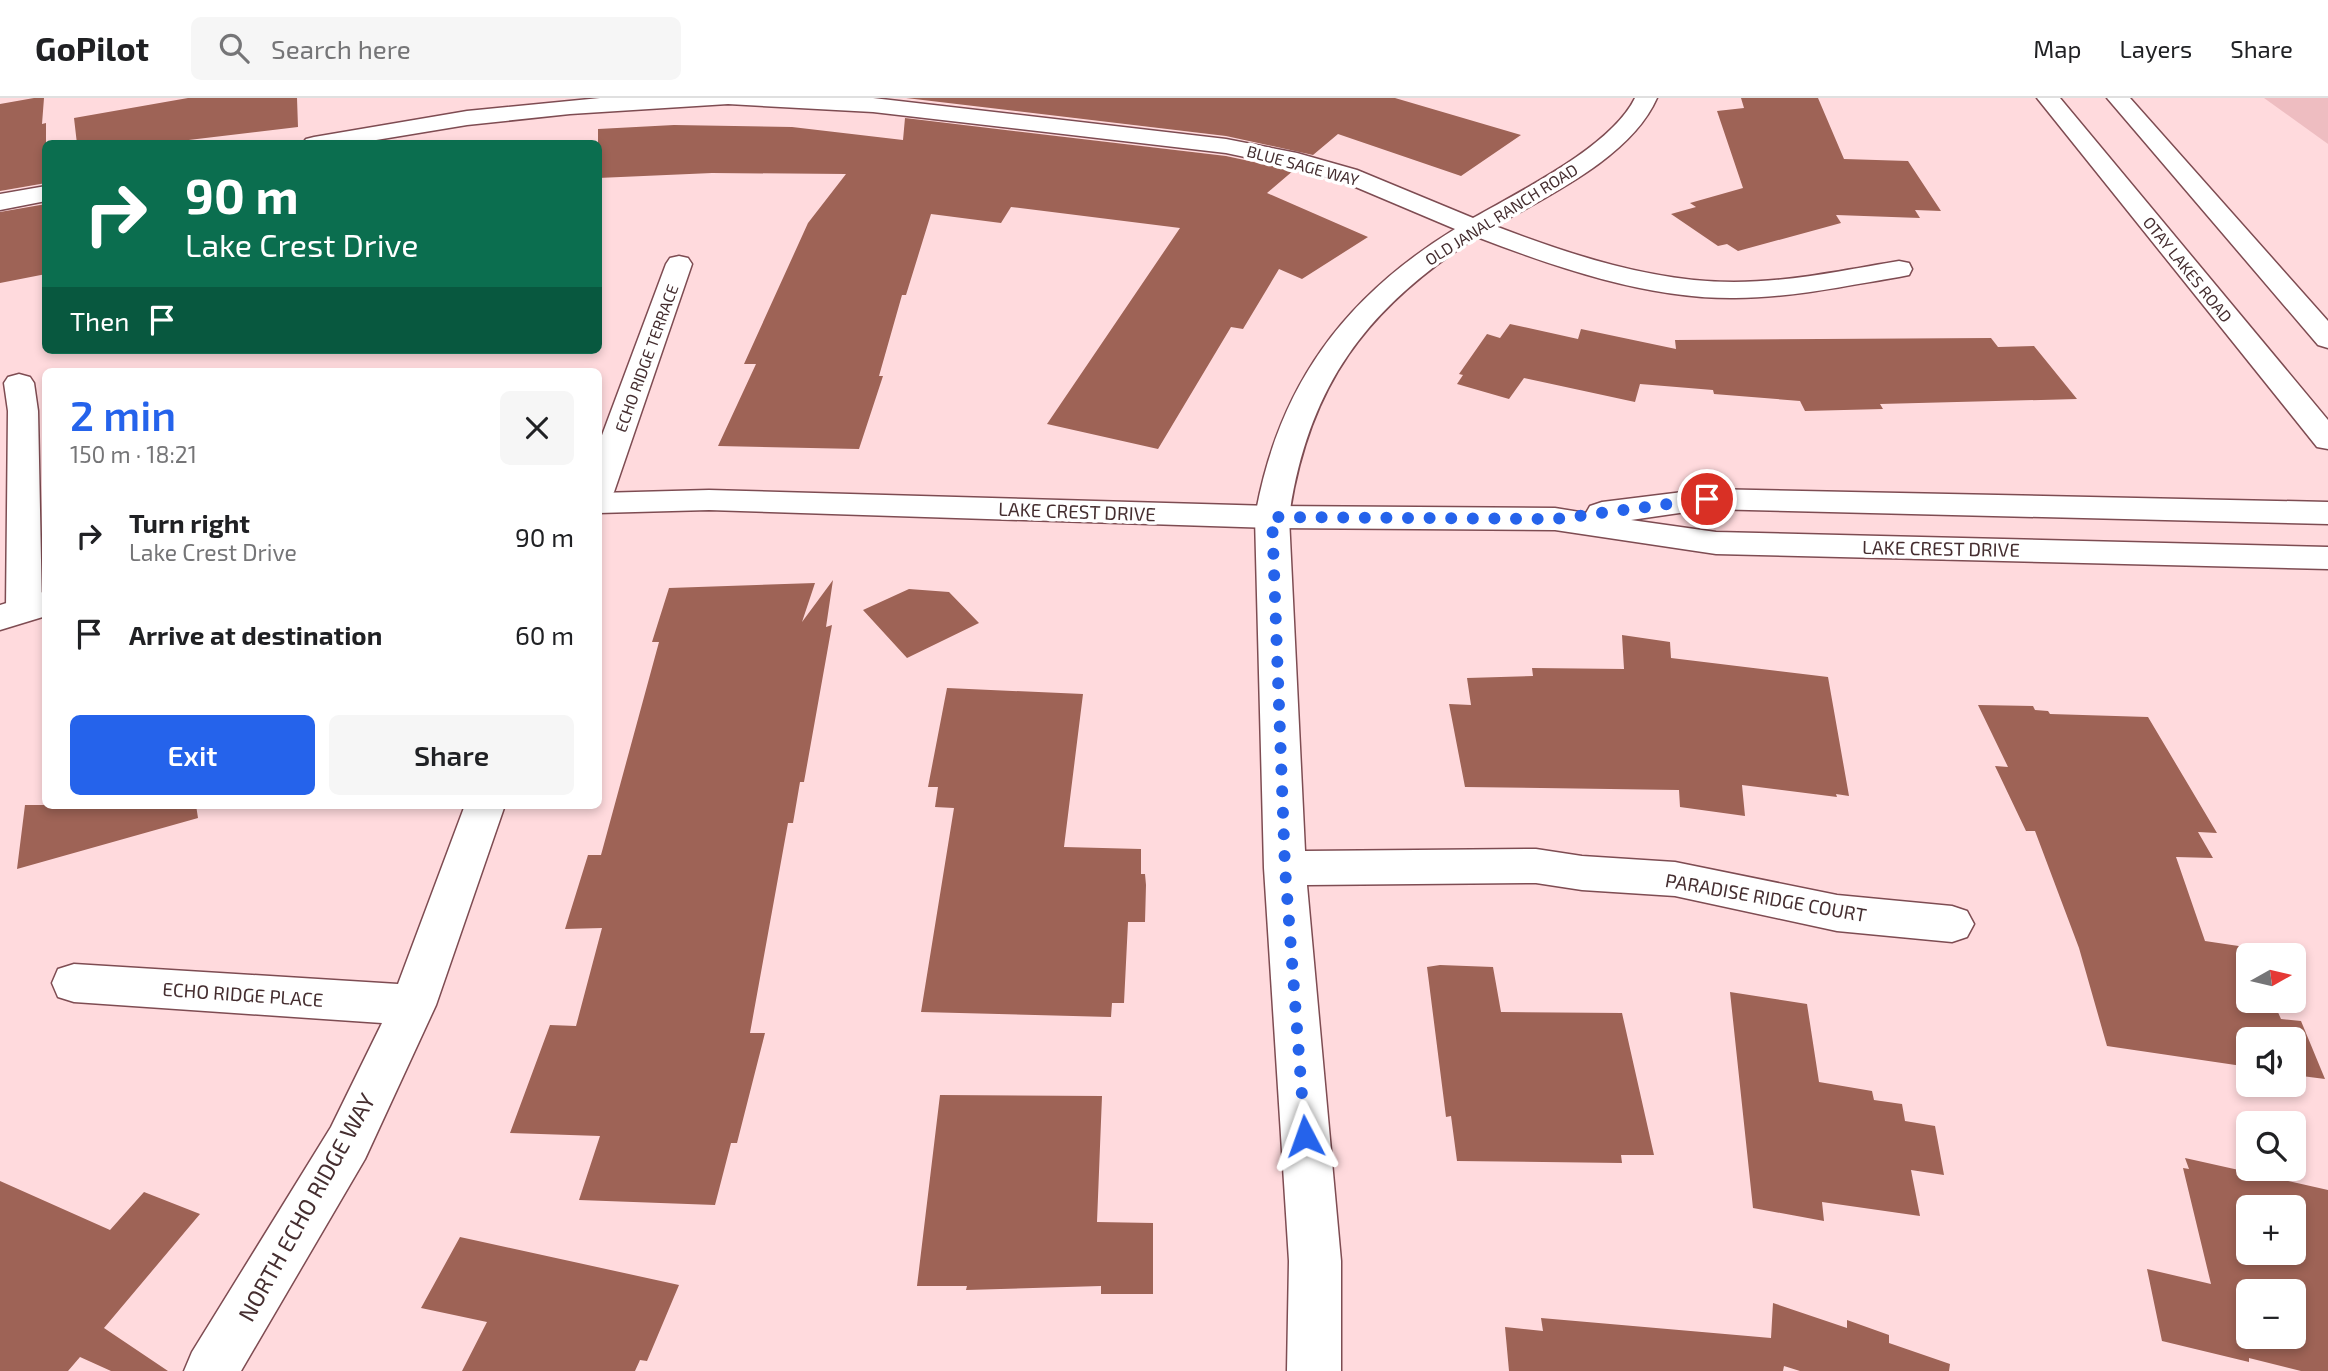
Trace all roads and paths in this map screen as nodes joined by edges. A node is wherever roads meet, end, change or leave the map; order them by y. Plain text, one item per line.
1 (725, 98) edge
2 (732, 98) edge
3 (1646, 98) edge
4 (2048, 98) edge
5 (2118, 98) edge
6 (336, 140) edge
7 (42, 194) edge
8 (0, 202) edge
9 (1474, 228) junction
10 (680, 264) dead end
11 (1899, 269) dead end
12 (2328, 339) edge
13 (19, 383) dead end
14 (2328, 440) edge
15 (602, 481) edge
16 (602, 503) edge
17 (2328, 513) edge
18 (1272, 517) junction
19 (1555, 519) junction
20 (2328, 558) edge
21 (23, 610) edge
22 (484, 809) edge
23 (1285, 868) junction
24 (1952, 925) dead end
25 (74, 983) dead end
26 (413, 1005) junction
27 (211, 1371) edge
28 (1314, 1371) edge

1 - 6 street
2 - 9 street, BLUE SAGE WAY
3 - 9 street, OLD JANAL RANCH ROAD
4 - 14 street, OTAY LAKES ROAD
5 - 12 street
7 - 8 street
9 - 11 street, BLUE SAGE WAY
9 - 18 street, OLD JANAL RANCH ROAD
10 - 15 street, ECHO RIDGE TERRACE
13 - 21 street
16 - 18 street, LAKE CREST DRIVE
17 - 19 street, LAKE CREST DRIVE
18 - 19 street, LAKE CREST DRIVE
18 - 23 street, OLD JANAL RANCH ROAD
19 - 20 street, LAKE CREST DRIVE
22 - 26 street, NORTH ECHO RIDGE WAY
23 - 24 street, PARADISE RIDGE COURT
23 - 28 street, OLD JANAL RANCH ROAD
25 - 26 street, ECHO RIDGE PLACE
26 - 27 street, NORTH ECHO RIDGE WAY

